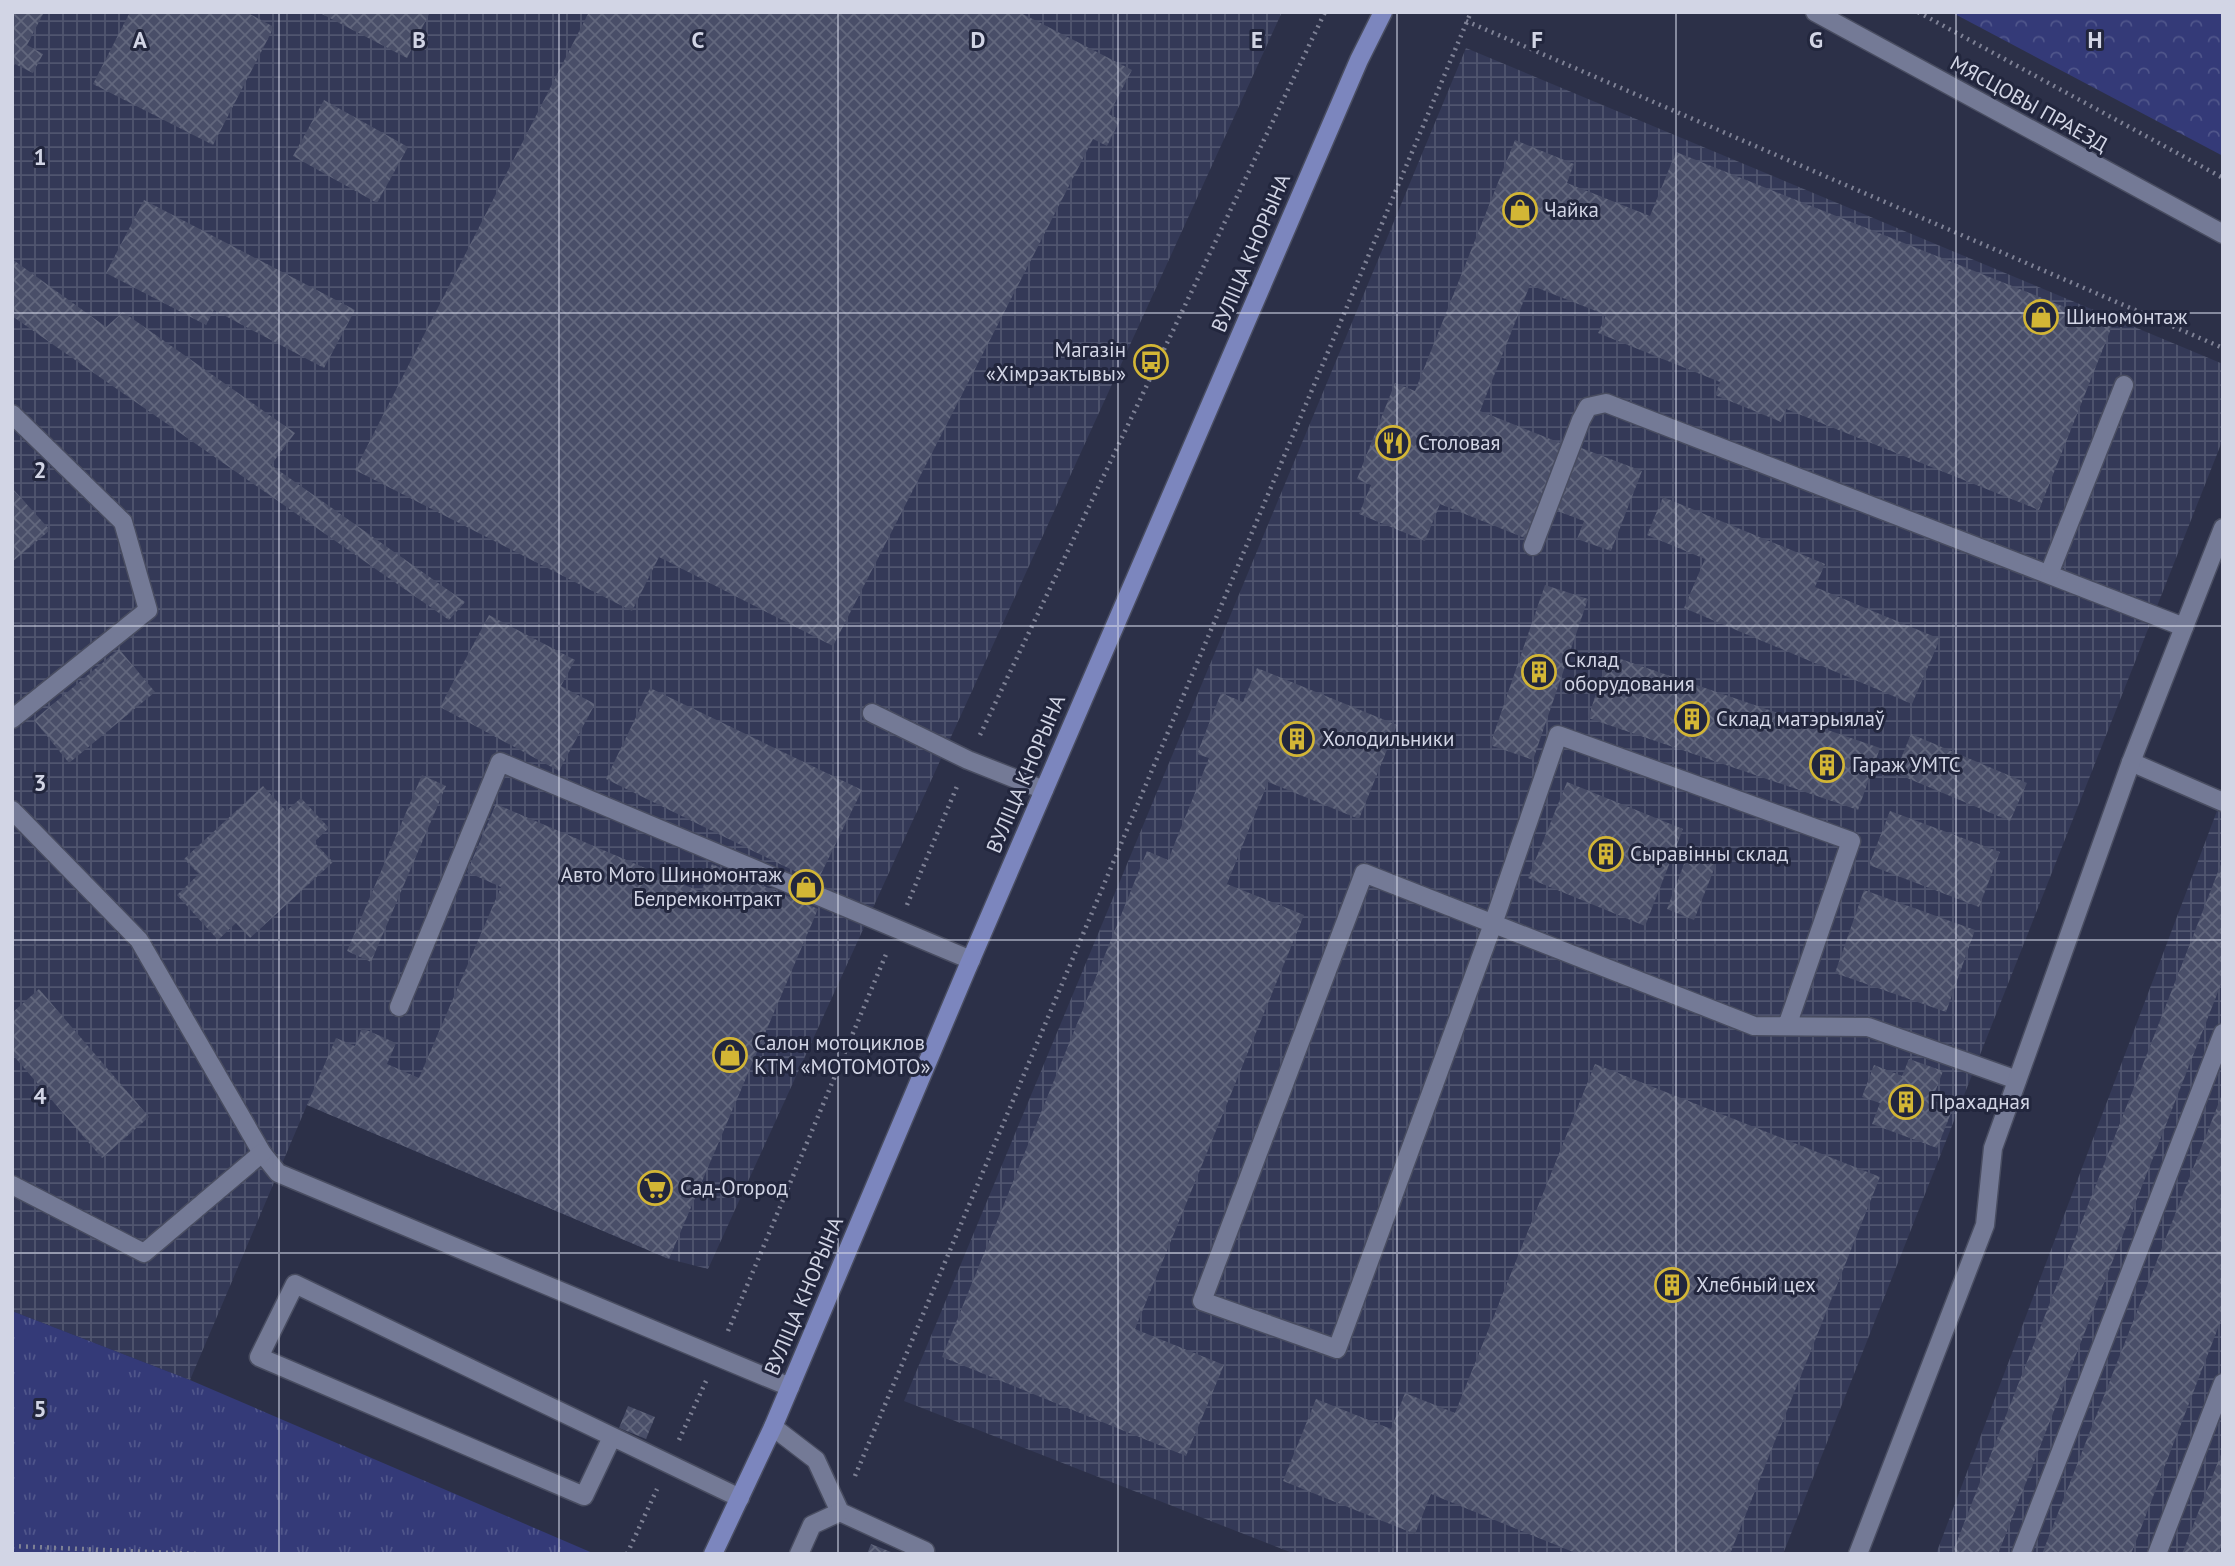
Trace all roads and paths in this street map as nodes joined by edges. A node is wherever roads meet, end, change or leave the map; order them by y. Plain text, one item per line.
1 (1382, 12) edge
2 (1471, 12) edge
3 (1815, 12) edge
4 (1918, 12) edge
5 (1466, 21) junction
6 (2223, 178) edge
7 (2223, 234) edge
8 (2223, 348) edge
9 (2124, 385) dead end
10 (12, 414) edge
11 (2223, 528) edge
12 (1533, 546) dead end
13 (2049, 574) junction
14 (2184, 627) junction
15 (872, 713) dead end
16 (12, 719) edge
17 (2132, 762) junction
18 (1044, 790) junction
19 (2223, 802) edge
20 (12, 810) edge
21 (1493, 924) junction
22 (971, 960) junction
23 (398, 1007) dead end
24 (1787, 1026) junction
25 (2223, 1033) edge
26 (2017, 1080) junction
27 (262, 1153) junction
28 (12, 1185) edge
29 (2223, 1383) edge
30 (790, 1387) junction
31 (773, 1427) junction
32 (612, 1437) junction
33 (740, 1498) junction
34 (840, 1512) junction
35 (12, 1546) edge
36 (925, 1551) dead end
37 (197, 1554) edge
38 (713, 1554) edge
39 (799, 1554) edge
40 (1858, 1554) edge
41 (2021, 1554) edge
42 (2157, 1554) edge

1 - 18 main road, ВУЛІЦА КНОРЫНА
2 - 5 path
3 - 7 street, МЯСЦОВЫ ПРАЕЗД
4 - 6 path
5 - 8 path
5 - 34 path
9 - 13 street
10 - 16 street
11 - 14 street
12 - 13 street
13 - 14 street
14 - 17 street
15 - 18 street
17 - 19 street
17 - 26 street
18 - 22 main road, ВУЛІЦА КНОРЫНА
20 - 27 street
21 - 21 street
21 - 24 street
21 - 24 street
22 - 23 street
22 - 30 main road, ВУЛІЦА КНОРЫНА
24 - 26 street
25 - 41 street
26 - 40 street
27 - 28 street
27 - 30 street
29 - 42 street
30 - 31 main road, ВУЛІЦА КНОРЫНА
31 - 33 main road, ВУЛІЦА КНОРЫНА
31 - 34 street
32 - 32 street
32 - 33 street
33 - 38 main road, ВУЛІЦА КНОРЫНА
34 - 36 street
34 - 39 street
35 - 37 path

